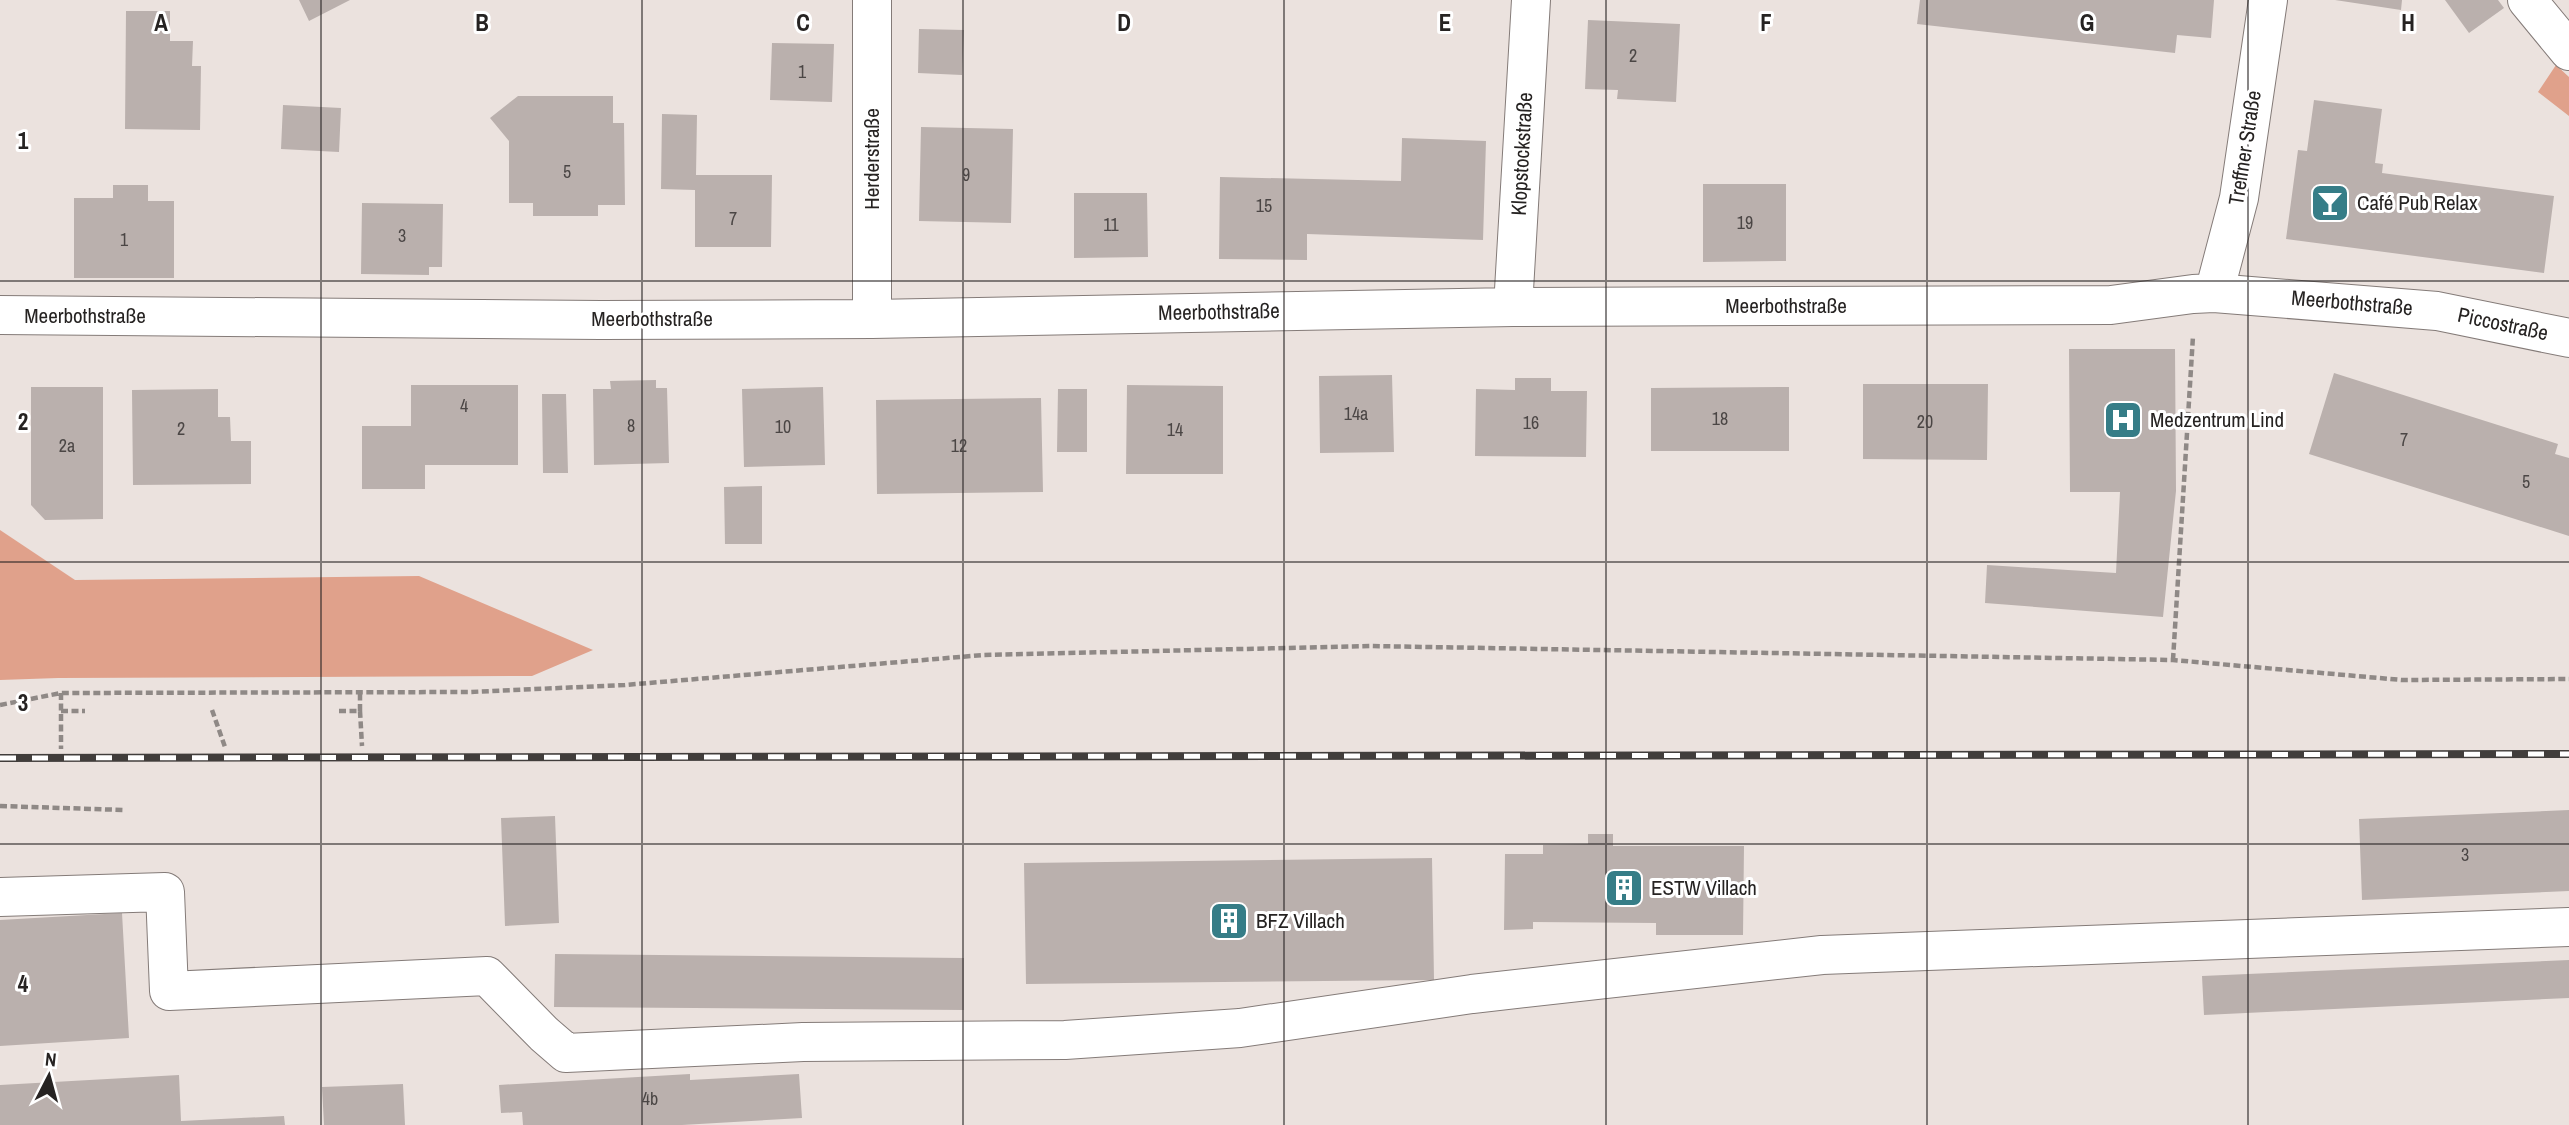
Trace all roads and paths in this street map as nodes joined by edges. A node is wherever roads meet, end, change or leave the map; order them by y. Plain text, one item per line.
1 (872, 0) edge
2 (1531, 0) edge
3 (2268, 0) edge
4 (2527, 0) edge
5 (2569, 51) edge
6 (2214, 293) junction
7 (1513, 307) junction
8 (2437, 311) joint
9 (0, 315) edge
10 (872, 318) junction
11 (2193, 333) dead end
12 (2569, 338) edge
13 (2172, 660) junction
14 (2569, 679) edge
15 (359, 691) junction
16 (61, 693) junction
17 (0, 705) edge
18 (212, 710) dead end
19 (61, 711) junction
20 (85, 711) dead end
21 (339, 711) dead end
22 (360, 711) junction
23 (225, 747) dead end
24 (362, 747) dead end
25 (61, 749) dead end
26 (0, 806) edge
27 (124, 810) dead end
28 (0, 897) edge
29 (2569, 927) edge

1 - 10 street, Herderstraße
2 - 7 street, Klopstockstraße
3 - 6 street, Treffner Straße
4 - 5 street
6 - 7 street, Meerbothstraße
6 - 8 street, Meerbothstraße
7 - 10 street, Meerbothstraße
8 - 12 street, Piccostraße
9 - 10 street, Meerbothstraße
11 - 13 path
13 - 14 path
13 - 15 path
15 - 16 path
15 - 22 path
16 - 17 path
16 - 19 path
18 - 23 path
19 - 20 path
19 - 25 path
21 - 22 path
22 - 24 path
26 - 27 path
28 - 29 street

